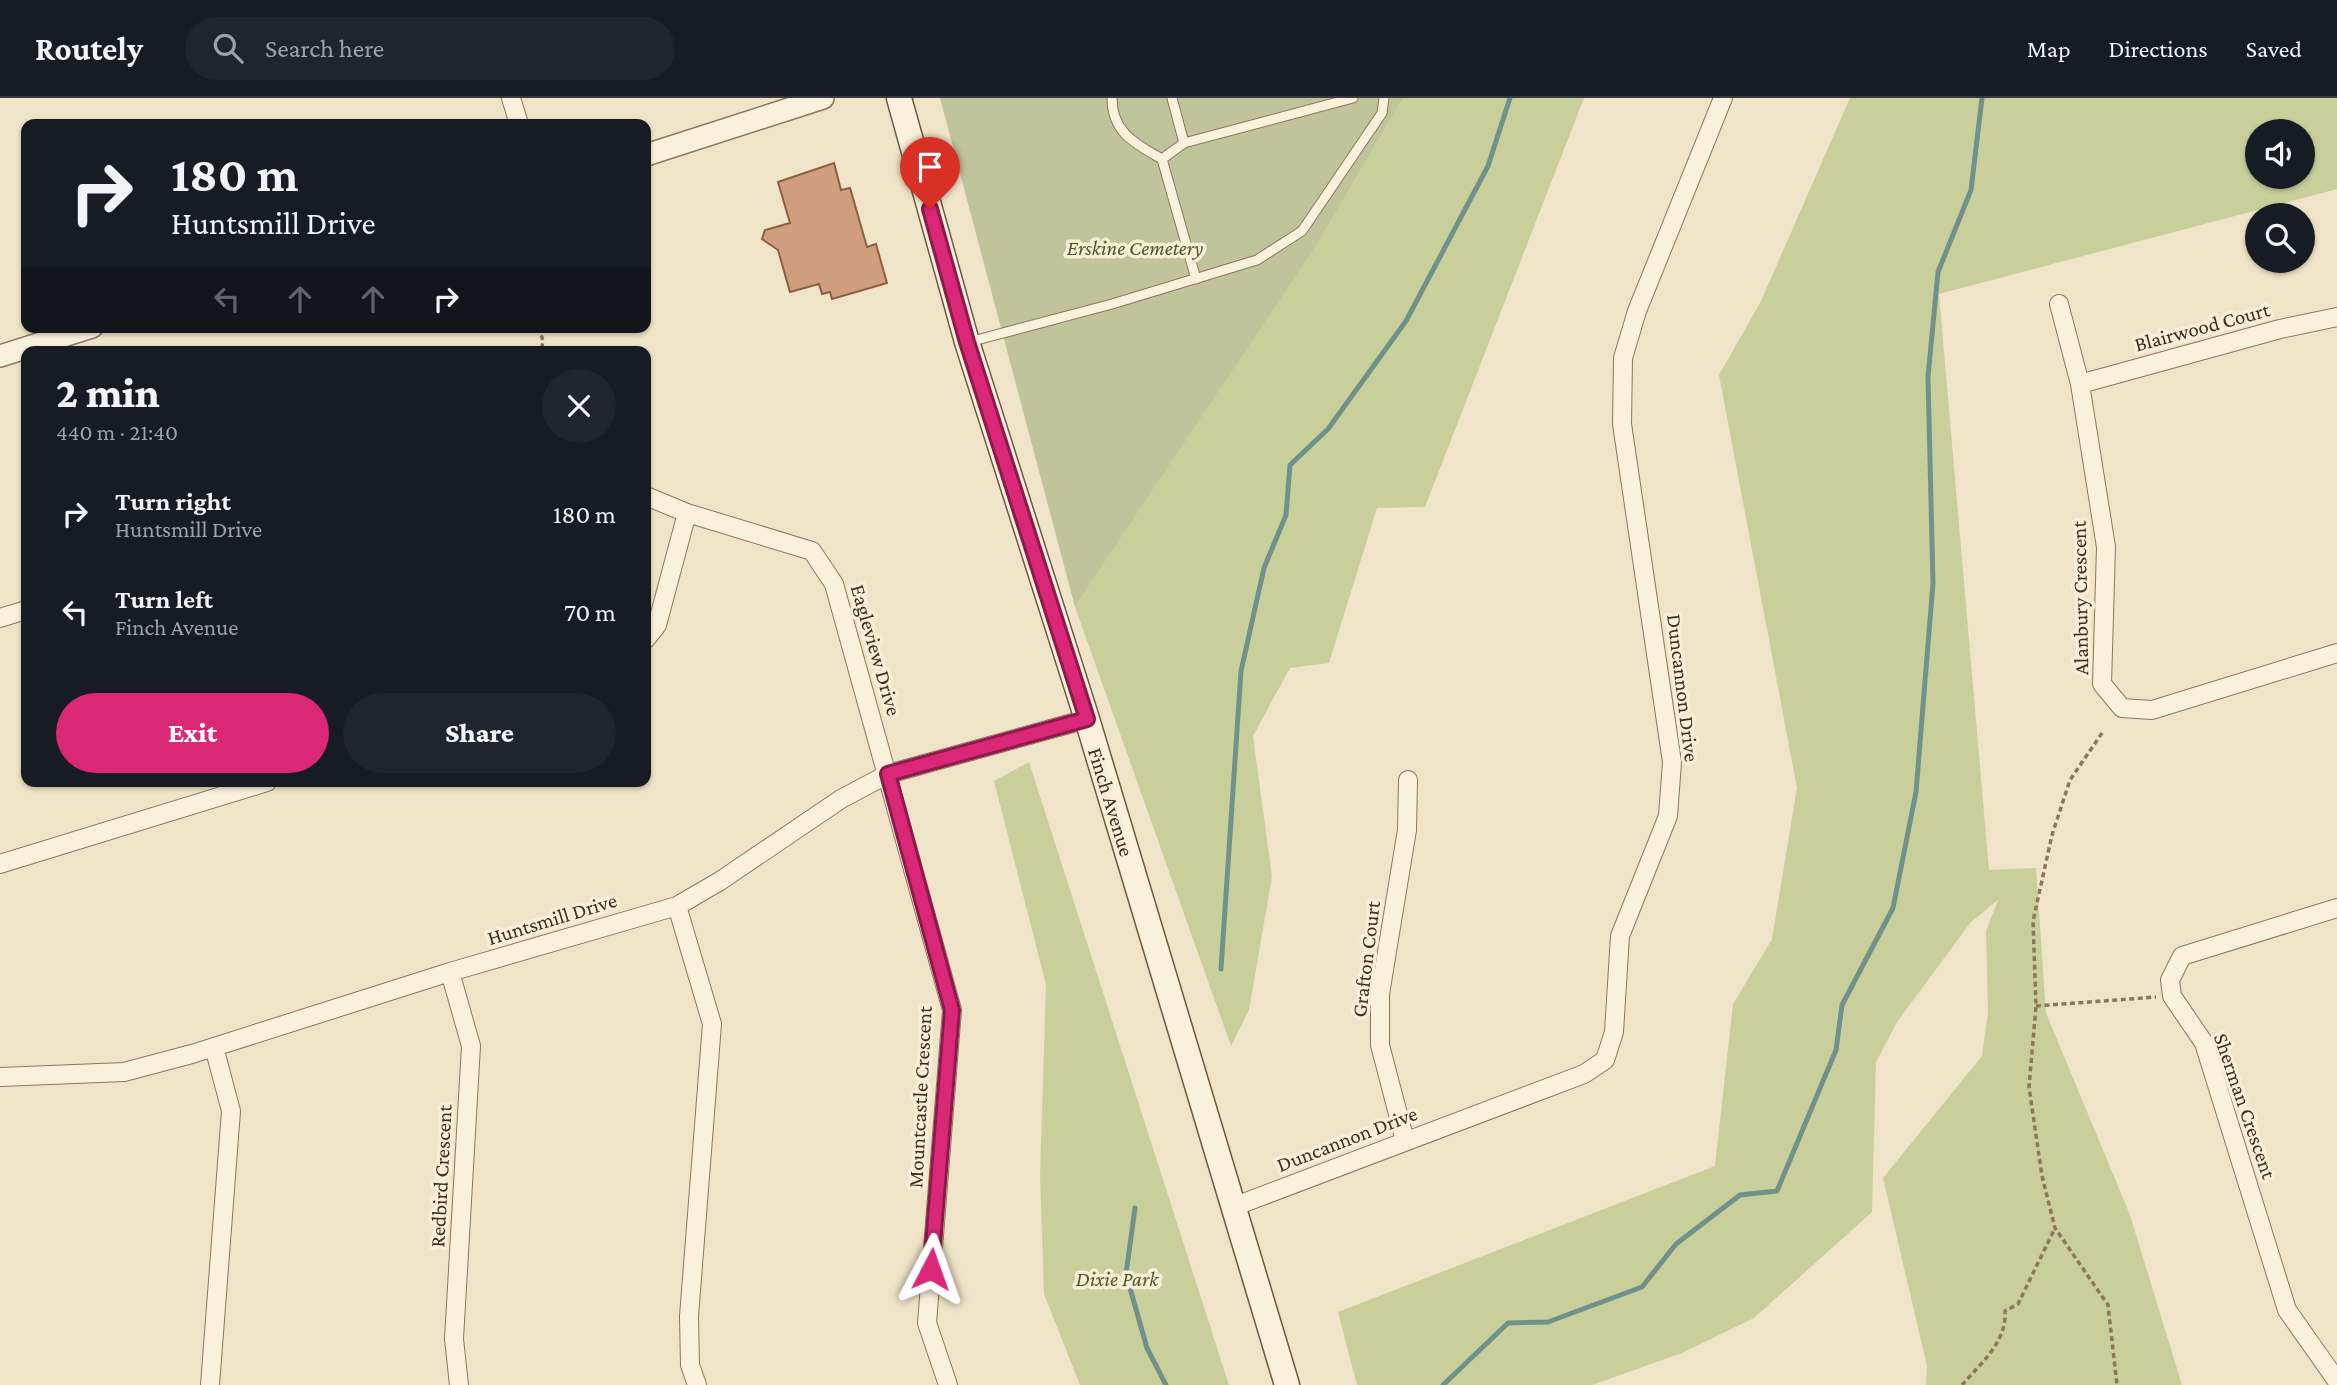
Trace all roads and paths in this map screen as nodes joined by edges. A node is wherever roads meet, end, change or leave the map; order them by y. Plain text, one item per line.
1 (511, 98) edge
2 (823, 98) edge
3 (900, 98) edge
4 (1112, 98) edge
5 (1172, 98) edge
6 (1353, 98) edge
7 (1384, 98) edge
8 (1723, 98) edge
9 (517, 119) edge
10 (1184, 142) junction
11 (651, 153) edge
12 (1162, 159) junction
13 (1196, 279) junction
14 (2059, 304) dead end
15 (2337, 317) edge
16 (73, 333) edge
17 (967, 342) junction
18 (32, 346) edge
19 (21, 349) edge
20 (0, 356) edge
21 (2080, 384) junction
22 (651, 498) edge
23 (687, 513) junction
24 (21, 612) edge
25 (0, 618) edge
26 (651, 633) edge
27 (2337, 653) edge
28 (1087, 719) junction
29 (2102, 733) dead end
30 (888, 774) junction
31 (1408, 780) dead end
32 (251, 787) edge
33 (0, 864) edge
34 (677, 906) junction
35 (2337, 908) edge
36 (450, 972) junction
37 (2172, 996) junction
38 (2036, 1006) junction
39 (214, 1047) junction
40 (0, 1077) edge
41 (1405, 1141) junction
42 (1233, 1207) junction
43 (2055, 1228) junction
44 (2337, 1381) edge
45 (210, 1385) edge
46 (459, 1385) edge
47 (697, 1385) edge
48 (948, 1385) edge
49 (1287, 1385) edge
50 (1962, 1385) edge
51 (2117, 1385) edge

1 - 9 street
2 - 11 street
3 - 17 main road, Finch Avenue
4 - 12 lane
5 - 10 lane
6 - 10 lane
7 - 13 lane
8 - 41 street, Duncannon Drive
10 - 12 lane
12 - 13 lane
13 - 17 lane
14 - 21 street, Alanbury Crescent
15 - 21 street, Blairwood Court
16 - 18 street
17 - 28 main road, Finch Avenue
19 - 20 street
21 - 27 street, Alanbury Crescent
22 - 23 street, Eagleview Drive
23 - 26 street
23 - 30 street, Eagleview Drive
24 - 25 street
28 - 30 street, Huntsmill Drive
28 - 42 main road, Finch Avenue
29 - 38 path
30 - 34 street, Huntsmill Drive
30 - 48 street, Mountcastle Crescent
31 - 41 street, Grafton Court
32 - 33 street
34 - 36 street, Huntsmill Drive
34 - 47 street
35 - 37 street
36 - 39 street, Huntsmill Drive
36 - 46 street, Redbird Crescent
37 - 38 path
37 - 44 street, Sherman Crescent
38 - 43 path
39 - 40 street, Huntsmill Drive
39 - 45 street
41 - 42 street, Duncannon Drive
42 - 49 main road, Finch Avenue
43 - 50 path
43 - 51 path

